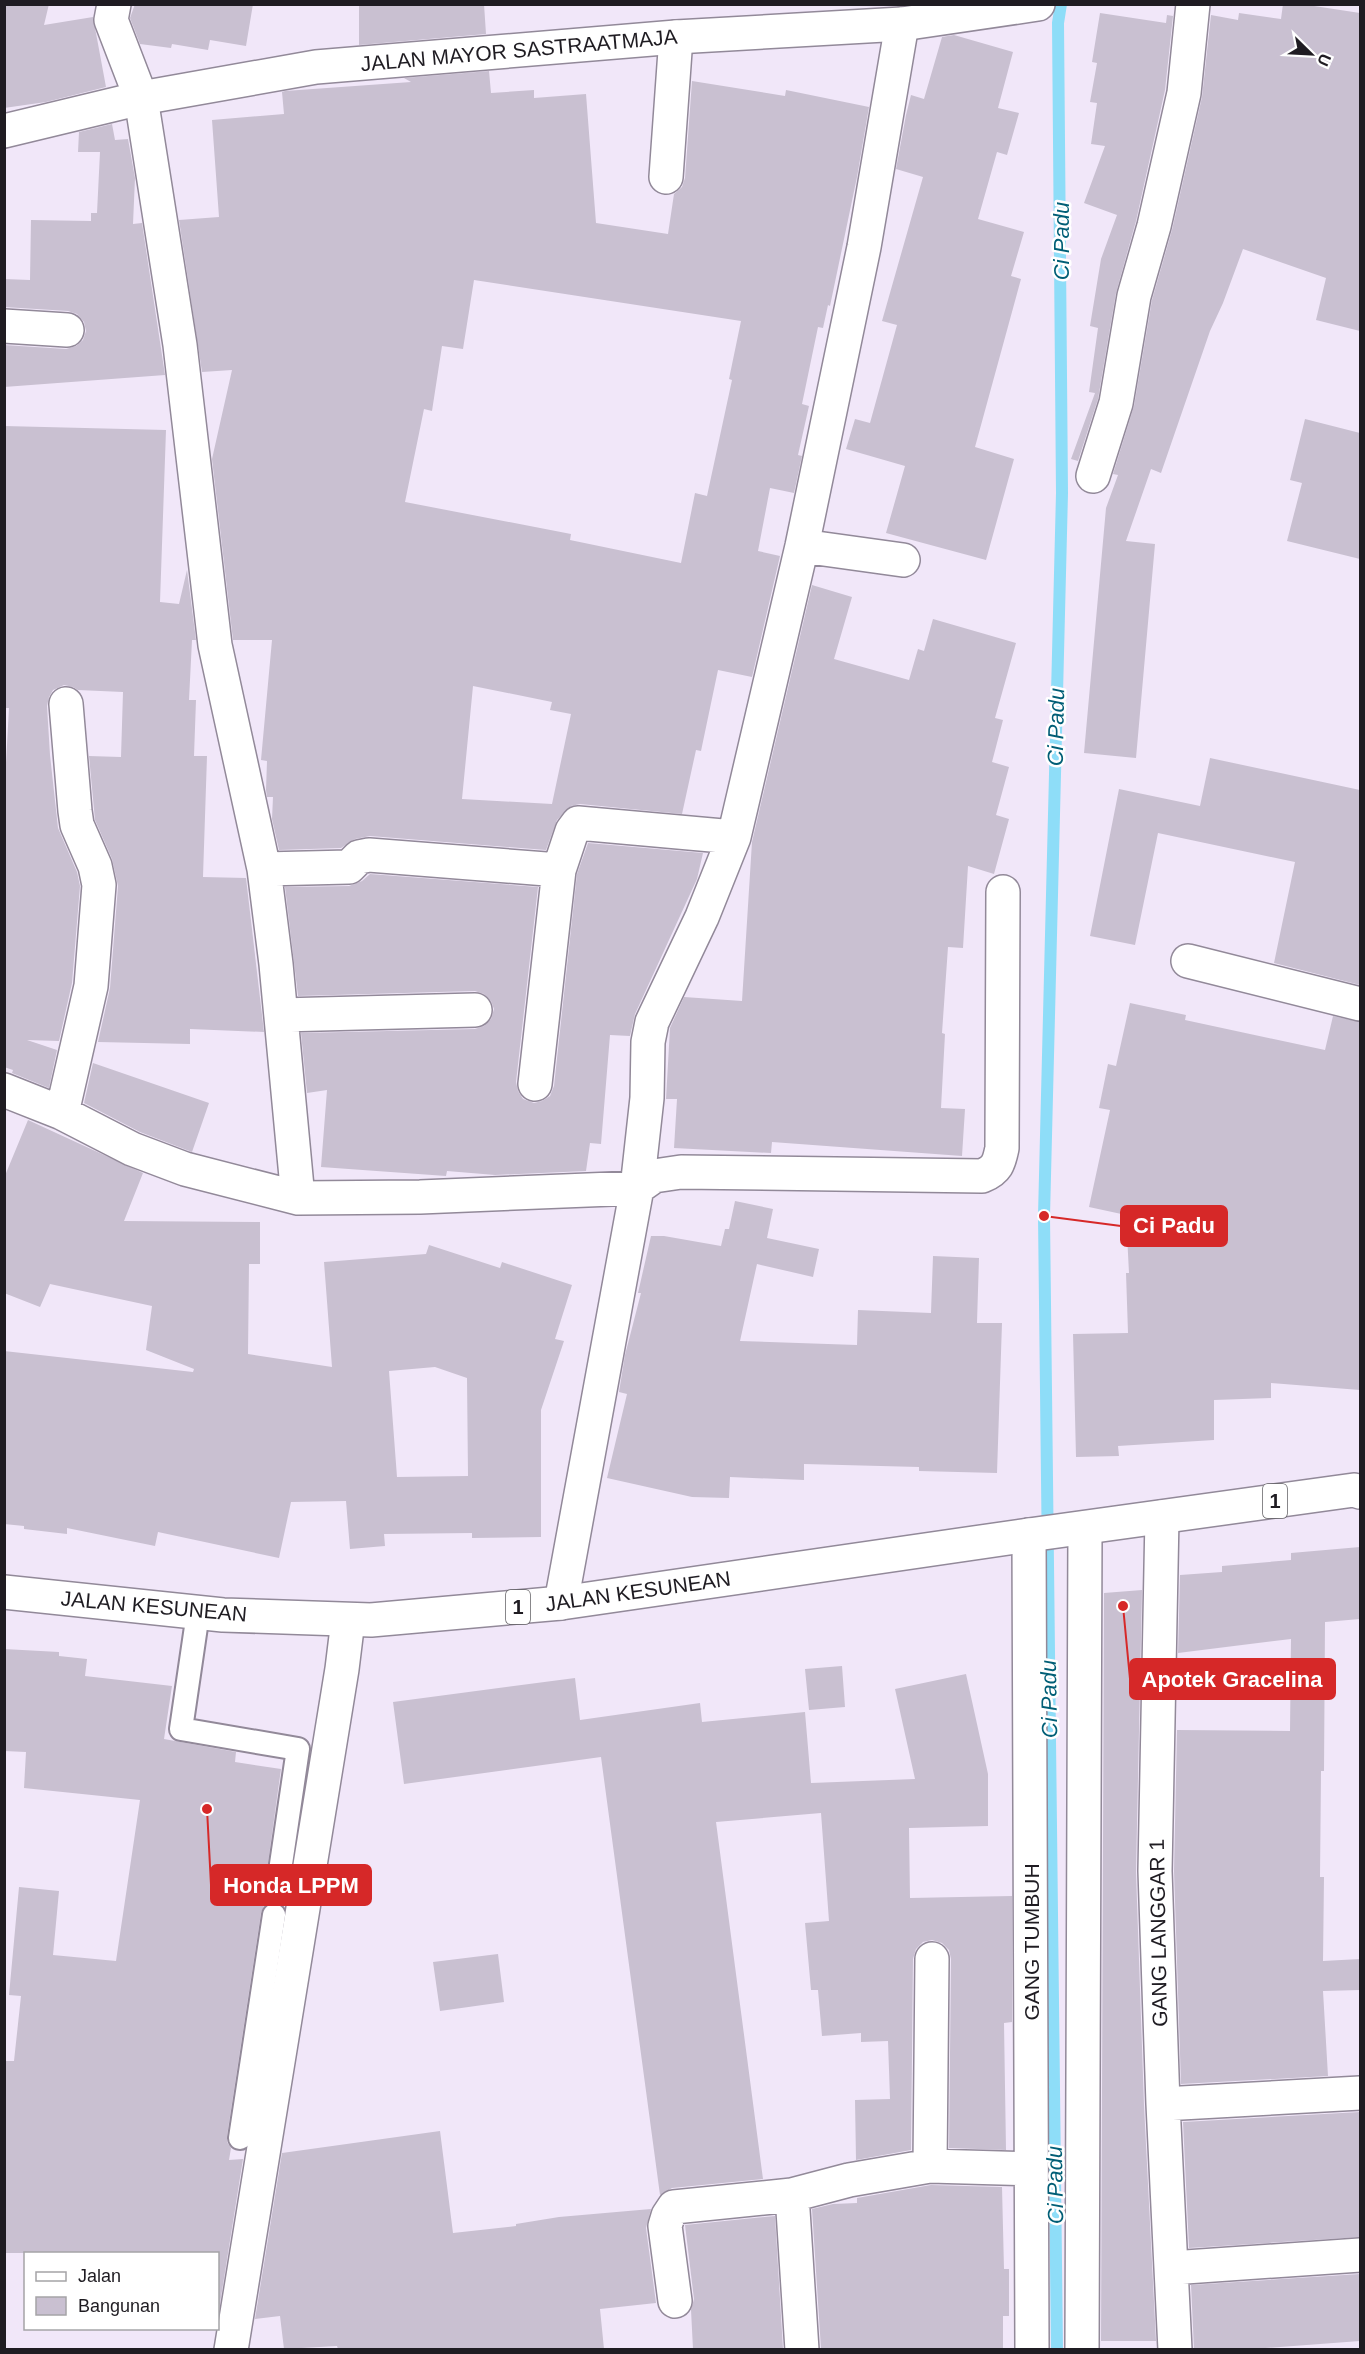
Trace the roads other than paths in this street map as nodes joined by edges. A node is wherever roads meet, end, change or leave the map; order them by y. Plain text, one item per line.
1 (1193, 4) edge
2 (1022, 7) edge
3 (109, 10) edge
4 (902, 24) junction
5 (676, 37) junction
6 (141, 98) junction
7 (4, 131) edge
8 (666, 177) dead end
9 (4, 326) edge
10 (67, 330) dead end
11 (1093, 476) dead end
12 (802, 546) junction
13 (903, 560) dead end
14 (66, 704) dead end
15 (734, 837) junction
16 (264, 868) junction
17 (559, 870) junction
18 (1003, 892) dead end
19 (1188, 961) dead end
20 (1360, 1004) edge
21 (475, 1010) dead end
22 (281, 1016) junction
23 (535, 1084) dead end
24 (4, 1089) edge
25 (62, 1113) junction
26 (638, 1188) junction
27 (298, 1198) junction
28 (1358, 1489) edge
29 (1162, 1517) junction
30 (1085, 1528) junction
31 (1029, 1534) junction
32 (4, 1592) edge
33 (561, 1603) junction
34 (198, 1612) junction
35 (348, 1620) junction
36 (281, 1864) dead end
37 (274, 1915) dead end
38 (932, 1959) dead end
39 (1360, 2092) edge
40 (1163, 2104) junction
41 (240, 2138) dead end
42 (930, 2166) junction
43 (1031, 2169) junction
44 (792, 2195) junction
45 (1360, 2255) edge
46 (1171, 2268) junction
47 (675, 2301) dead end
48 (231, 2349) edge
49 (802, 2349) edge
50 (1032, 2349) edge
51 (1082, 2349) edge
52 (1175, 2349) edge

1 - 11 main road
2 - 4 main road, JALAN MAYOR SASTRAATMAJA
3 - 6 main road
4 - 5 main road, JALAN MAYOR SASTRAATMAJA
4 - 12 main road
5 - 6 main road, JALAN MAYOR SASTRAATMAJA
5 - 8 main road
6 - 7 main road, JALAN MAYOR SASTRAATMAJA
6 - 16 main road
9 - 10 main road
12 - 13 main road
12 - 15 main road
14 - 25 main road
15 - 17 main road
15 - 26 main road
16 - 17 main road
16 - 22 main road
17 - 23 main road
18 - 26 main road
19 - 20 main road
21 - 22 main road
22 - 27 main road
24 - 25 main road
25 - 27 main road
26 - 27 main road
26 - 33 main road
28 - 29 main road, JALAN KESUNEAN / 1
29 - 30 main road, JALAN KESUNEAN / 1
29 - 40 main road, GANG LANGGAR 1
30 - 31 main road, JALAN KESUNEAN / 1
30 - 51 main road
31 - 33 main road, JALAN KESUNEAN / 1
31 - 43 main road, GANG TUMBUH
32 - 34 main road, JALAN KESUNEAN / 1
33 - 35 main road, JALAN KESUNEAN / 1
34 - 35 main road, JALAN KESUNEAN / 1
34 - 36 lane
35 - 48 main road
37 - 41 lane
38 - 42 main road
39 - 40 main road
40 - 46 main road, GANG LANGGAR 1
42 - 43 main road
42 - 44 main road
43 - 50 main road, GANG TUMBUH
44 - 47 main road
44 - 49 main road
45 - 46 main road
46 - 52 main road, GANG LANGGAR 1

